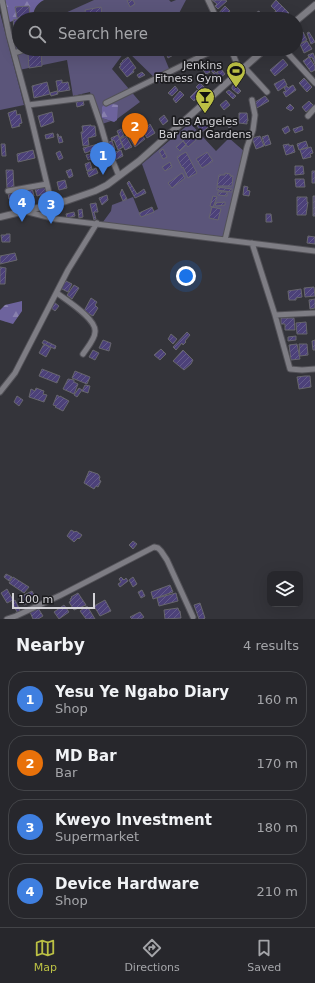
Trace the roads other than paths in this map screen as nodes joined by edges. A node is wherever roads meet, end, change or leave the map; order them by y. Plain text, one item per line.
1 (2, 0) edge
2 (208, 0) edge
3 (315, 4) edge
4 (214, 12) edge
5 (303, 15) edge
6 (12, 44) edge
7 (15, 56) edge
8 (202, 56) edge
9 (235, 56) edge
10 (258, 56) edge
11 (291, 56) edge
12 (243, 70) junction
13 (315, 82) edge
14 (267, 92) dead end
15 (252, 100) dead end
16 (106, 103) dead end
17 (28, 105) junction
18 (315, 108) edge
19 (308, 116) dead end
20 (119, 176) junction
21 (47, 184) junction
22 (8, 191) dead end
23 (52, 206) junction
24 (23, 211) junction
25 (0, 217) edge
26 (97, 223) junction
27 (225, 240) junction
28 (252, 243) junction
29 (315, 251) edge
30 (57, 293) junction
31 (315, 312) edge
32 (275, 315) junction
33 (83, 354) dead end
34 (315, 369) edge
35 (0, 392) edge
36 (193, 617) dead end
37 (7, 619) edge

1 - 6 street
2 - 4 street
3 - 5 street
7 - 17 street
8 - 16 street
9 - 12 street
10 - 12 street
11 - 13 street
12 - 14 street
12 - 20 street
15 - 27 street
17 - 20 street
17 - 21 street
18 - 19 street
20 - 23 street
21 - 22 street
21 - 23 street
23 - 24 street
24 - 25 street
24 - 26 street
26 - 27 street
26 - 30 street
27 - 28 street
28 - 29 street
28 - 32 street
30 - 33 street
30 - 35 street
31 - 32 street
32 - 34 street
36 - 37 street

